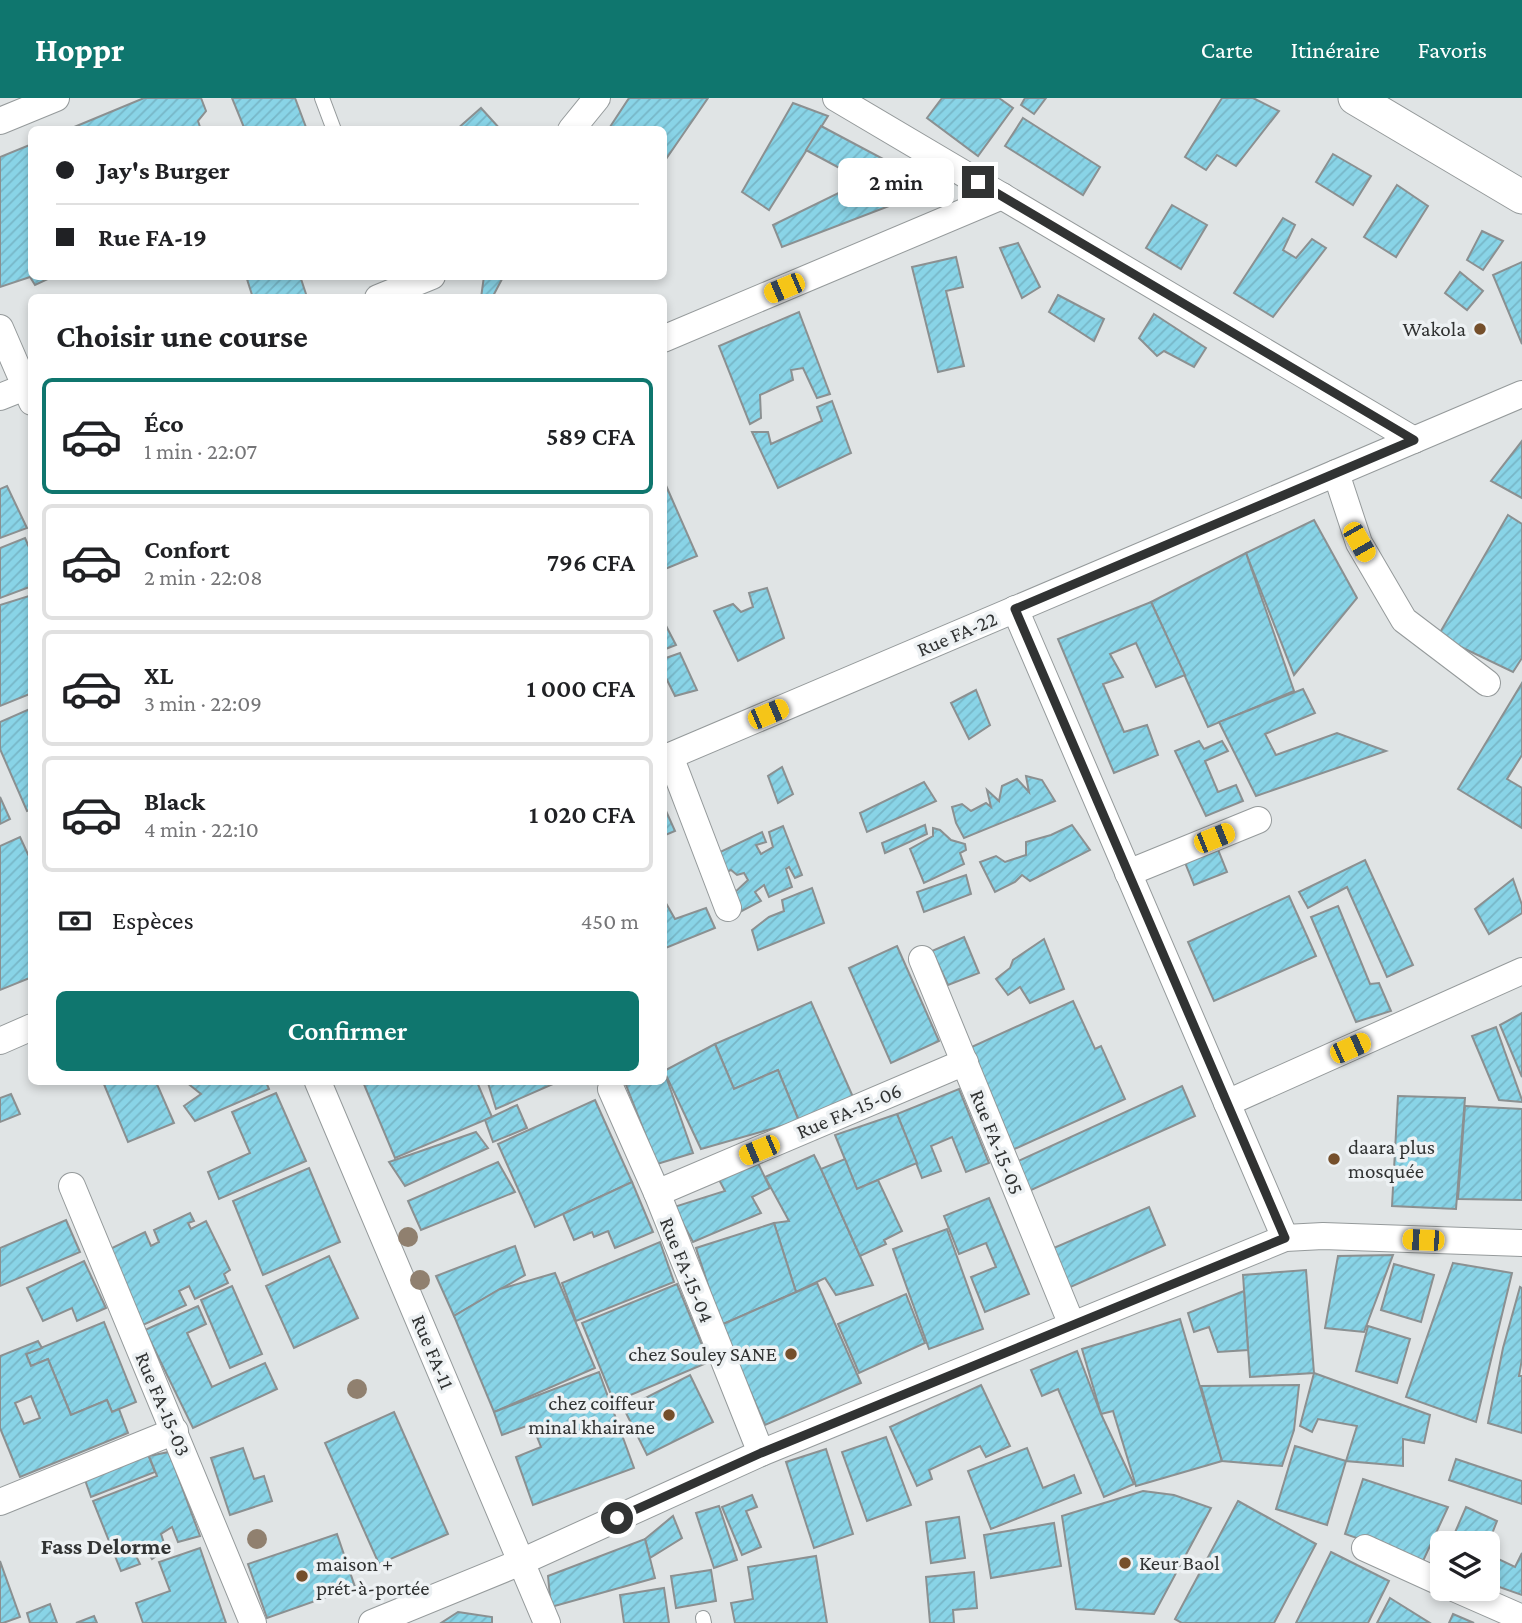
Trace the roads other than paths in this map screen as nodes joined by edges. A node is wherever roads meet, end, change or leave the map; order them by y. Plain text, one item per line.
1 (56, 98) edge
2 (322, 98) edge
3 (597, 98) edge
4 (836, 98) edge
5 (1354, 98) edge
6 (0, 121) edge
7 (332, 126) edge
8 (574, 126) edge
9 (1002, 196) junction
10 (1522, 197) edge
11 (422, 280) edge
12 (389, 294) edge
13 (0, 328) edge
14 (667, 337) edge
15 (1522, 394) edge
16 (28, 395) edge
17 (0, 397) edge
18 (1414, 440) junction
19 (1336, 473) junction
20 (1015, 609) junction
21 (1487, 683) dead end
22 (667, 757) edge
23 (1258, 820) dead end
24 (1128, 873) junction
25 (728, 908) dead end
26 (922, 959) dead end
27 (1522, 971) edge
28 (28, 1029) edge
29 (0, 1041) edge
30 (965, 1062) junction
31 (319, 1085) edge
32 (611, 1089) dead end
33 (1227, 1103) junction
34 (72, 1186) dead end
35 (657, 1193) junction
36 (1285, 1238) junction
37 (1522, 1243) edge
38 (1072, 1325) junction
39 (175, 1431) junction
40 (761, 1453) junction
41 (0, 1502) edge
42 (1365, 1548) dead end
43 (521, 1562) junction
44 (1430, 1578) edge
45 (1483, 1601) edge
46 (1522, 1618) edge
47 (253, 1623) edge
48 (372, 1623) edge
49 (547, 1623) edge

1 - 6 street
2 - 7 lane
3 - 8 street
4 - 9 street
5 - 10 street
9 - 14 street
9 - 18 street
11 - 12 street
13 - 16 street
15 - 18 street, Rue FA-22
16 - 17 street
18 - 19 street, Rue FA-22
19 - 20 street, Rue FA-22
19 - 21 street
20 - 22 street, Rue FA-22
20 - 24 street
22 - 25 street
23 - 24 street
24 - 33 street
26 - 30 street, Rue FA-15-05
27 - 33 street
28 - 29 street
30 - 35 street, Rue FA-15-06
30 - 38 street, Rue FA-15-05
31 - 43 street, Rue FA-11
32 - 35 street, Rue FA-15-04
33 - 36 street
34 - 39 street, Rue FA-15-03
35 - 40 street, Rue FA-15-04
36 - 37 street
36 - 38 street
38 - 40 street
39 - 41 street
39 - 47 street, Rue FA-15-03
40 - 43 street
42 - 44 street
43 - 48 street
43 - 49 street, Rue FA-11
45 - 46 street

